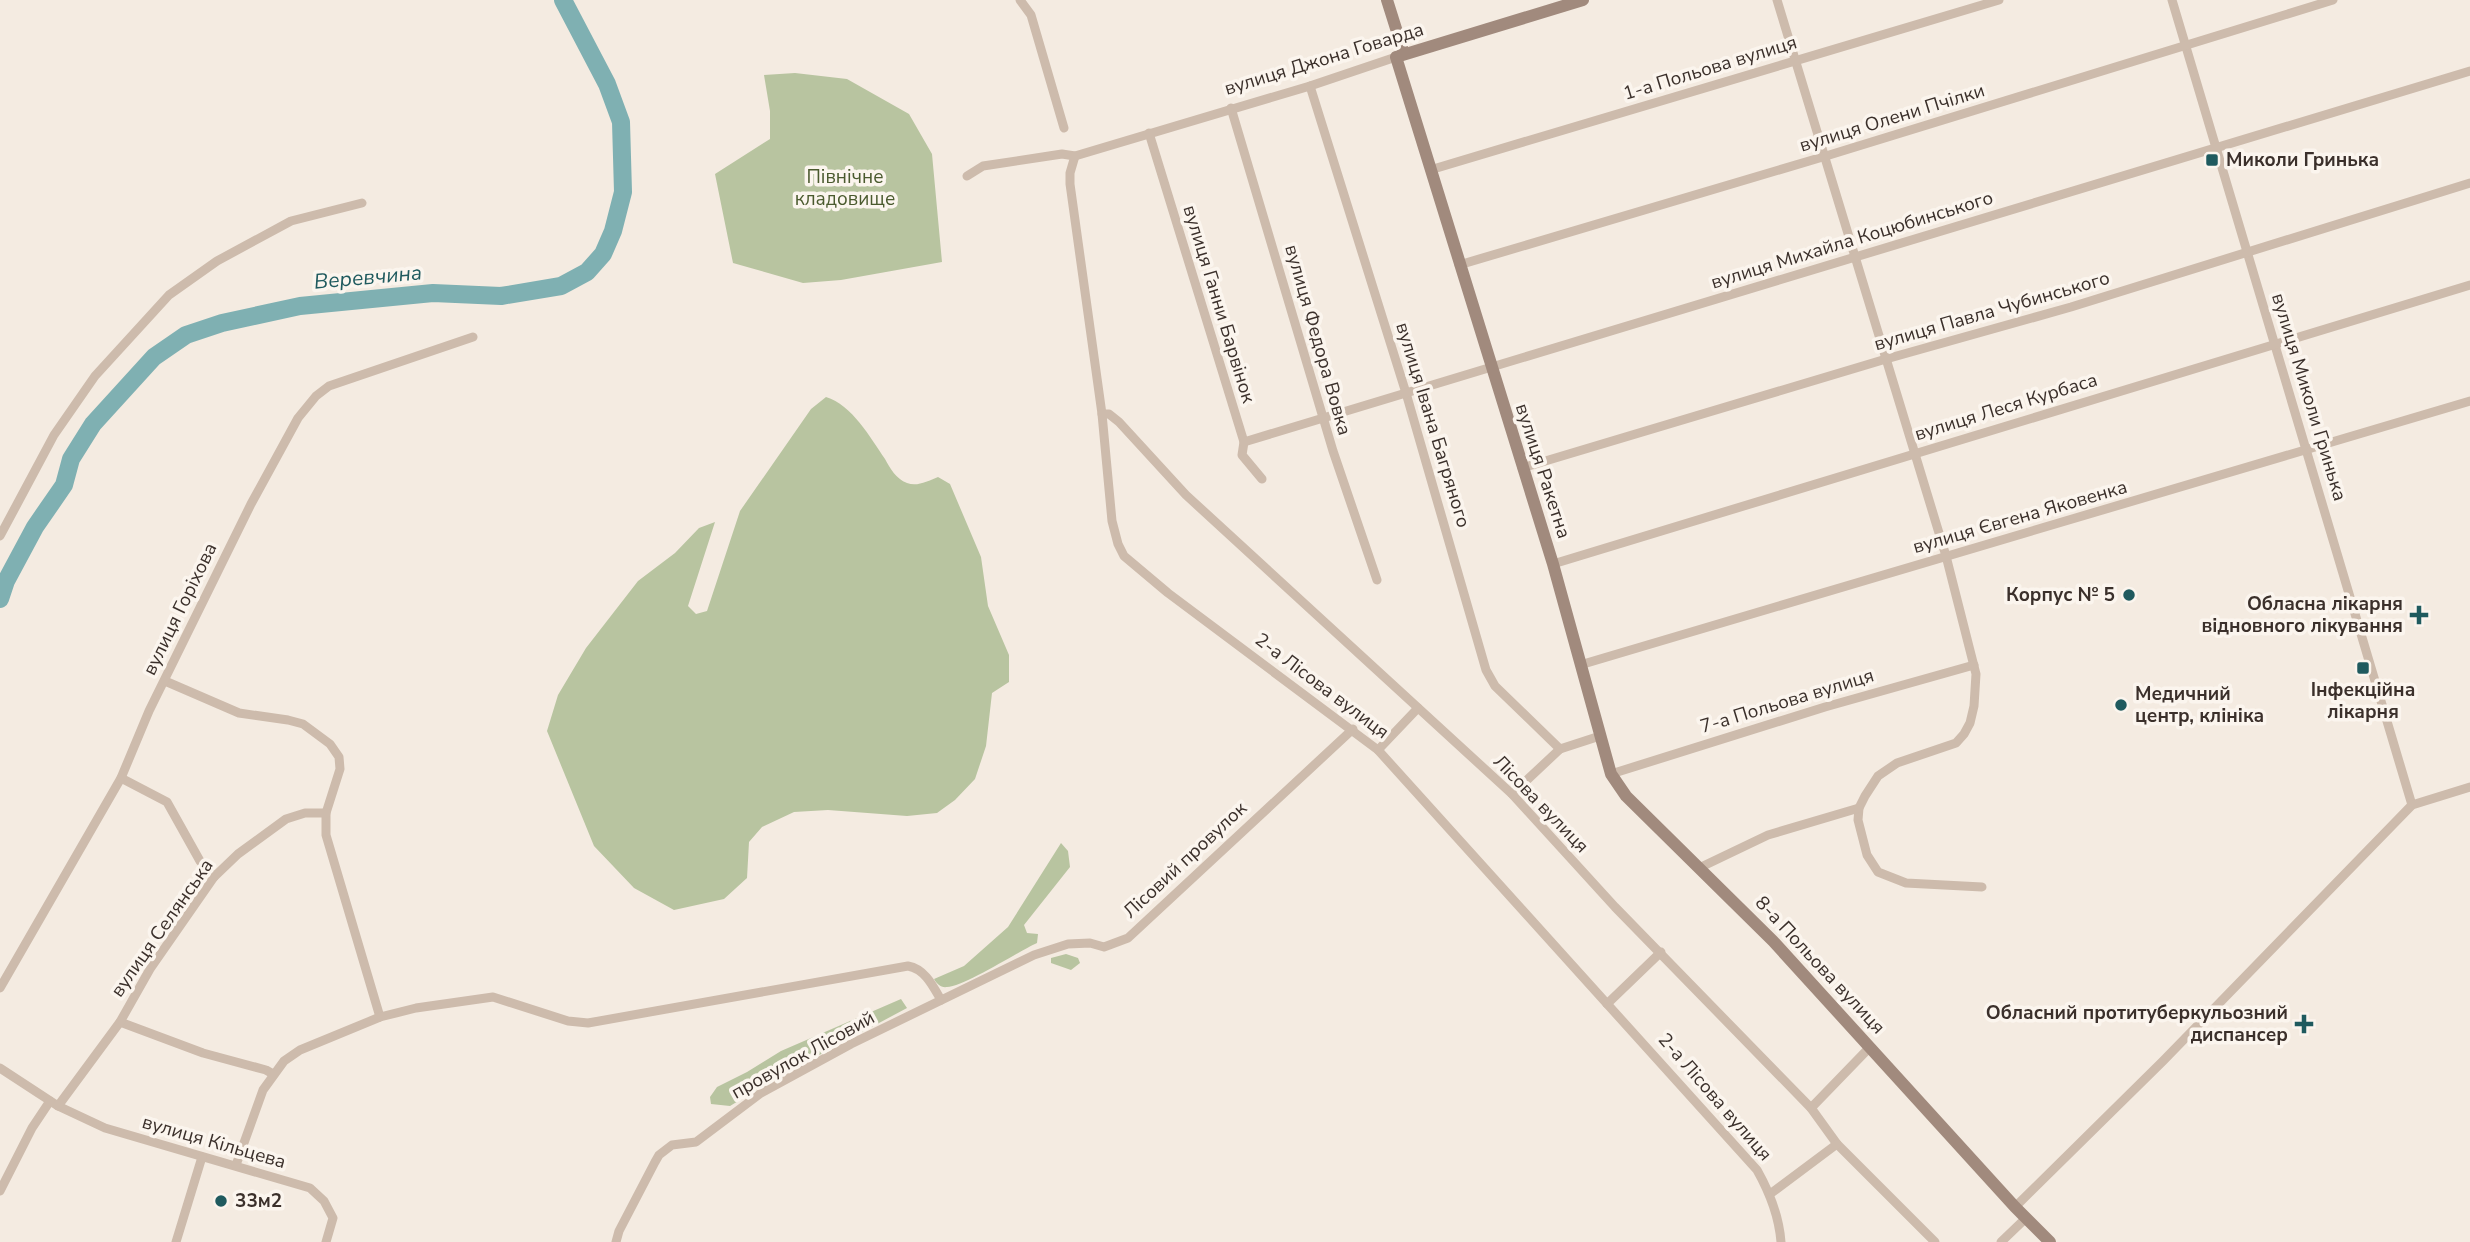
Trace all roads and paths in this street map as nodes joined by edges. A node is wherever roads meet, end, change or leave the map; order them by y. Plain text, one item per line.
1 (1020, 0) edge
2 (1387, 0) edge
3 (1583, 0) edge
4 (1777, 0) edge
5 (1999, 0) edge
6 (2172, 0) edge
7 (2333, 0) edge
8 (2187, 46) junction
9 (1400, 56) junction
10 (1795, 61) junction
11 (2470, 71) edge
12 (1310, 86) junction
13 (1231, 108) junction
14 (1064, 128) dead end
15 (1149, 133) junction
16 (2217, 148) junction
17 (1075, 156) junction
18 (1826, 156) junction
19 (1430, 170) junction
20 (967, 176) dead end
21 (2470, 183) edge
22 (362, 203) dead end
23 (2246, 251) junction
24 (1854, 257) junction
25 (1459, 265) junction
26 (2470, 285) edge
27 (473, 337) dead end
28 (2275, 344) junction
29 (1886, 359) junction
30 (1491, 368) junction
31 (1406, 393) junction
32 (2470, 401) edge
33 (1102, 414) junction
34 (1324, 418) junction
35 (1244, 442) junction
36 (2306, 450) junction
37 (1913, 454) junction
38 (1522, 468) junction
39 (1262, 479) dead end
40 (0, 536) edge
41 (1946, 556) junction
42 (1553, 564) junction
43 (1377, 580) dead end
44 (1580, 665) junction
45 (1974, 665) junction
46 (165, 681) junction
47 (1418, 708) junction
48 (1353, 729) junction
49 (1600, 736) junction
50 (1560, 749) junction
51 (1378, 750) junction
52 (1611, 774) junction
53 (121, 778) junction
54 (2470, 787) edge
55 (1512, 794) junction
56 (2412, 804) junction
57 (1859, 808) junction
58 (326, 813) junction
59 (1699, 868) junction
60 (214, 877) junction
61 (1982, 887) dead end
62 (1661, 952) junction
63 (0, 988) edge
64 (941, 1000) junction
65 (1607, 1004) junction
66 (380, 1017) junction
67 (120, 1022) junction
68 (1870, 1047) junction
69 (0, 1068) edge
70 (274, 1074) junction
71 (54, 1104) junction
72 (1811, 1108) junction
73 (1837, 1144) junction
74 (202, 1157) junction
75 (236, 1165) junction
76 (0, 1191) edge
77 (1770, 1194) junction
78 (2015, 1207) junction
79 (2026, 1218) junction
80 (176, 1242) edge
81 (326, 1242) edge
82 (616, 1242) edge
83 (1781, 1242) edge
84 (1935, 1242) edge
85 (2001, 1242) edge
86 (2050, 1242) edge

1 - 14 street
2 - 9 street, вулиця Ракетна
3 - 9 street, вулиця Джона Говарда
4 - 10 street
5 - 10 street, 1-а Польова вулиця
6 - 8 street, вулиця Миколи Гринька
7 - 8 street, вулиця Олени Пчілки
8 - 16 street, вулиця Миколи Гринька
8 - 18 street, вулиця Олени Пчілки
9 - 12 street, вулиця Джона Говарда
9 - 19 street, вулиця Ракетна
10 - 18 street
10 - 19 street, 1-а Польова вулиця
11 - 16 street, вулиця Михайла Коцюбинського
12 - 13 street, вулиця Джона Говарда
12 - 31 street, вулиця Івана Багряного
13 - 15 street, вулиця Джона Говарда
13 - 34 street, вулиця Федора Вовка
15 - 17 street, вулиця Джона Говарда
15 - 35 street, вулиця Ганни Барвінок
16 - 23 street, вулиця Миколи Гринька
16 - 24 street, вулиця Михайла Коцюбинського
17 - 20 street, вулиця Джона Говарда
17 - 33 street, 2-а Лісова вулиця
18 - 24 street
18 - 25 street, вулиця Олени Пчілки
19 - 25 street, вулиця Ракетна
21 - 23 street, вулиця Павла Чубинського
22 - 40 street
23 - 28 street, вулиця Миколи Гринька
23 - 29 street, вулиця Павла Чубинського
24 - 29 street
24 - 30 street, вулиця Михайла Коцюбинського
25 - 30 street, вулиця Ракетна
26 - 28 street, вулиця Леся Курбаса
27 - 46 street, вулиця Горіхова
28 - 36 street, вулиця Миколи Гринька
28 - 37 street, вулиця Леся Курбаса
29 - 37 street
29 - 38 street, вулиця Павла Чубинського
30 - 31 street, вулиця Михайла Коцюбинського
30 - 38 street, вулиця Ракетна
31 - 34 street, вулиця Михайла Коцюбинського
31 - 50 street, вулиця Івана Багряного
32 - 36 street, вулиця Євгена Яковенка
33 - 47 street, Лісова вулиця
33 - 48 street, 2-а Лісова вулиця
34 - 35 street, вулиця Михайла Коцюбинського
34 - 43 street, вулиця Федора Вовка
35 - 39 street, вулиця Ганни Барвінок
36 - 41 street, вулиця Євгена Яковенка
36 - 56 street, вулиця Миколи Гринька
37 - 41 street
37 - 42 street, вулиця Леся Курбаса
38 - 42 street, вулиця Ракетна
41 - 44 street, вулиця Євгена Яковенка
41 - 45 street
42 - 44 street, вулиця Ракетна
44 - 49 street, вулиця Ракетна
45 - 52 street, 7-а Польова вулиця
45 - 57 street
46 - 53 street, вулиця Горіхова
46 - 58 street
47 - 51 street
47 - 55 street, Лісова вулиця
48 - 51 street, 2-а Лісова вулиця
48 - 64 street, Лісовий провулок
49 - 50 street
49 - 52 street, вулиця Ракетна
50 - 55 street
51 - 65 street, 2-а Лісова вулиця
52 - 59 street, вулиця Ракетна
53 - 60 street
53 - 63 street, вулиця Горіхова
54 - 56 street
55 - 62 street, Лісова вулиця
56 - 78 street
57 - 59 street
57 - 61 street
58 - 60 street, вулиця Селянська
58 - 66 street
59 - 68 street, 8-а Польова вулиця
60 - 67 street, вулиця Селянська
62 - 65 street
62 - 72 street, Лісова вулиця
64 - 66 street
64 - 82 street, провулок Лісовий
65 - 77 street, 2-а Лісова вулиця
66 - 70 street
67 - 70 street
67 - 71 street, вулиця Селянська
68 - 72 street
68 - 78 street, 8-а Польова вулиця
69 - 71 street, вулиця Кільцева
70 - 75 street
71 - 74 street, вулиця Кільцева
71 - 76 street, вулиця Селянська
72 - 73 street, Лісова вулиця
73 - 77 street
73 - 84 street, Лісова вулиця
74 - 75 street, вулиця Кільцева
74 - 80 street
75 - 81 street, вулиця Кільцева
77 - 83 street, 2-а Лісова вулиця
78 - 79 street, 8-а Польова вулиця
79 - 85 street
79 - 86 street, 8-а Польова вулиця

